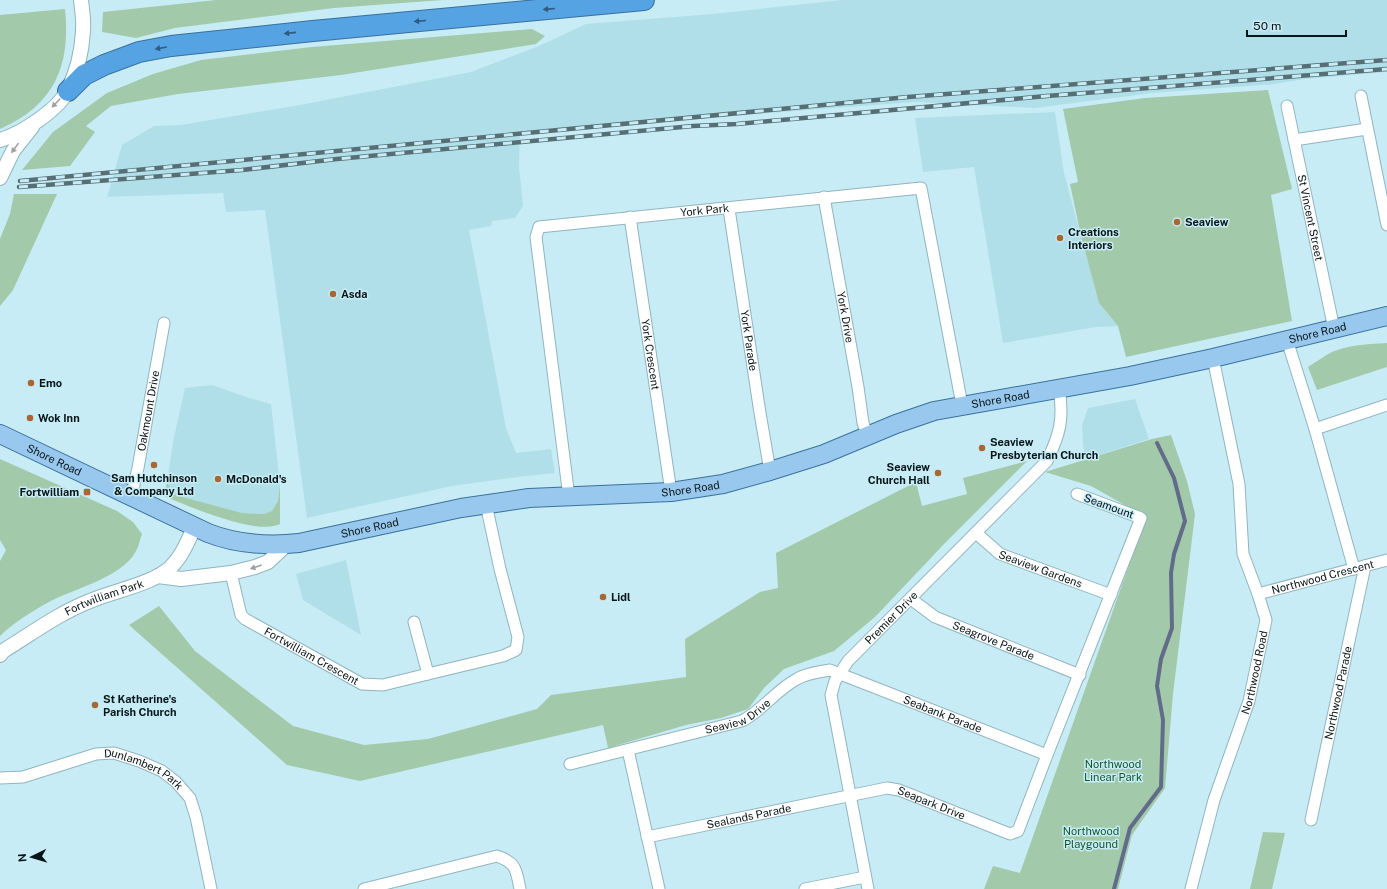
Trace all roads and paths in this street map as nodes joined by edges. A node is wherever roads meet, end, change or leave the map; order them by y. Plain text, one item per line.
1 (81, 0) edge
2 (644, 0) edge
3 (68, 90) junction
4 (1361, 96) dead end
5 (1287, 106) dead end
6 (36, 122) junction
7 (1367, 129) junction
8 (0, 140) edge
9 (1294, 140) junction
10 (0, 178) edge
11 (824, 197) junction
12 (729, 208) junction
13 (630, 217) junction
14 (1387, 225) edge
15 (1387, 316) edge
16 (164, 323) dead end
17 (1334, 329) junction
18 (1287, 340) junction
19 (1213, 358) junction
20 (1059, 388) junction
21 (962, 405) junction
22 (1387, 405) edge
23 (1315, 429) junction
24 (0, 434) edge
25 (868, 437) junction
26 (770, 472) junction
27 (671, 492) junction
28 (1077, 494) dead end
29 (131, 497) junction
30 (569, 497) junction
31 (486, 504) junction
32 (194, 528) junction
33 (976, 533) junction
34 (287, 544) junction
35 (1387, 560) edge
36 (1365, 566) junction
37 (1354, 569) junction
38 (231, 573) junction
39 (158, 576) junction
40 (1258, 594) junction
41 (1111, 595) junction
42 (911, 599) junction
43 (414, 622) dead end
44 (0, 655) edge
45 (839, 673) junction
46 (428, 674) junction
47 (1080, 675) junction
48 (628, 750) junction
49 (1047, 755) junction
50 (570, 764) dead end
51 (0, 778) edge
52 (850, 794) junction
53 (1311, 820) dead end
54 (647, 837) junction
55 (865, 877) junction
56 (210, 889) edge
57 (364, 889) edge
58 (520, 889) edge
59 (659, 889) edge
60 (805, 889) edge
61 (868, 889) edge
62 (1191, 889) edge

1 - 3 street
2 -> 3 highway
3 -> 6 street
4 - 7 street
5 - 9 street, St Vincent Street
6 - 8 street
6 -> 10 street
7 - 9 street
7 - 14 street
9 - 17 street, St Vincent Street
11 - 12 street, York Park
11 - 21 street, York Park
11 - 25 street, York Drive
12 - 13 street, York Park
12 - 26 street, York Parade
13 - 27 street, York Crescent
13 - 30 street, York Park
15 - 17 main road, Shore Road
16 - 29 street, Oakmount Drive
17 - 18 main road, Shore Road
18 - 19 main road, Shore Road
18 - 23 street
19 - 20 main road, Shore Road
19 - 40 street, Northwood Road
20 - 21 main road, Shore Road
20 - 33 street, Premier Drive
21 - 25 main road, Shore Road
22 - 23 street
23 - 37 street
24 - 29 main road, Shore Road
25 - 26 main road, Shore Road
26 - 27 main road, Shore Road
27 - 30 main road, Shore Road
28 - 41 street, Seamount
29 - 32 main road, Shore Road
30 - 31 main road, Shore Road
31 - 34 main road, Shore Road
31 - 46 street, Fortwilliam Crescent
32 - 34 main road, Shore Road
32 - 39 street, Fortwilliam Park
33 - 41 street, Seaview Gardens
33 - 42 street, Premier Drive
34 -> 38 street
35 - 36 street, Northwood Crescent
36 - 37 street, Northwood Crescent
36 - 53 street, Northwood Parade
37 - 40 street, Northwood Crescent
38 - 39 street
38 - 46 street, Fortwilliam Crescent
39 - 44 street, Fortwilliam Park
40 - 62 street, Northwood Road
41 - 47 street
42 - 45 street, Premier Drive
42 - 47 street, Seagrove Parade
43 - 46 street
45 - 48 street, Seaview Drive
45 - 49 street, Seabank Parade
45 - 52 street, Premier Drive
47 - 49 street
48 - 50 street, Seaview Drive
48 - 54 street
49 - 52 street, Seapark Drive
51 - 56 street, Dunlambert Park
52 - 54 street, Sealands Parade
52 - 55 street, Premier Drive
54 - 59 street
55 - 60 street
55 - 61 street, Premier Drive
57 - 58 street

